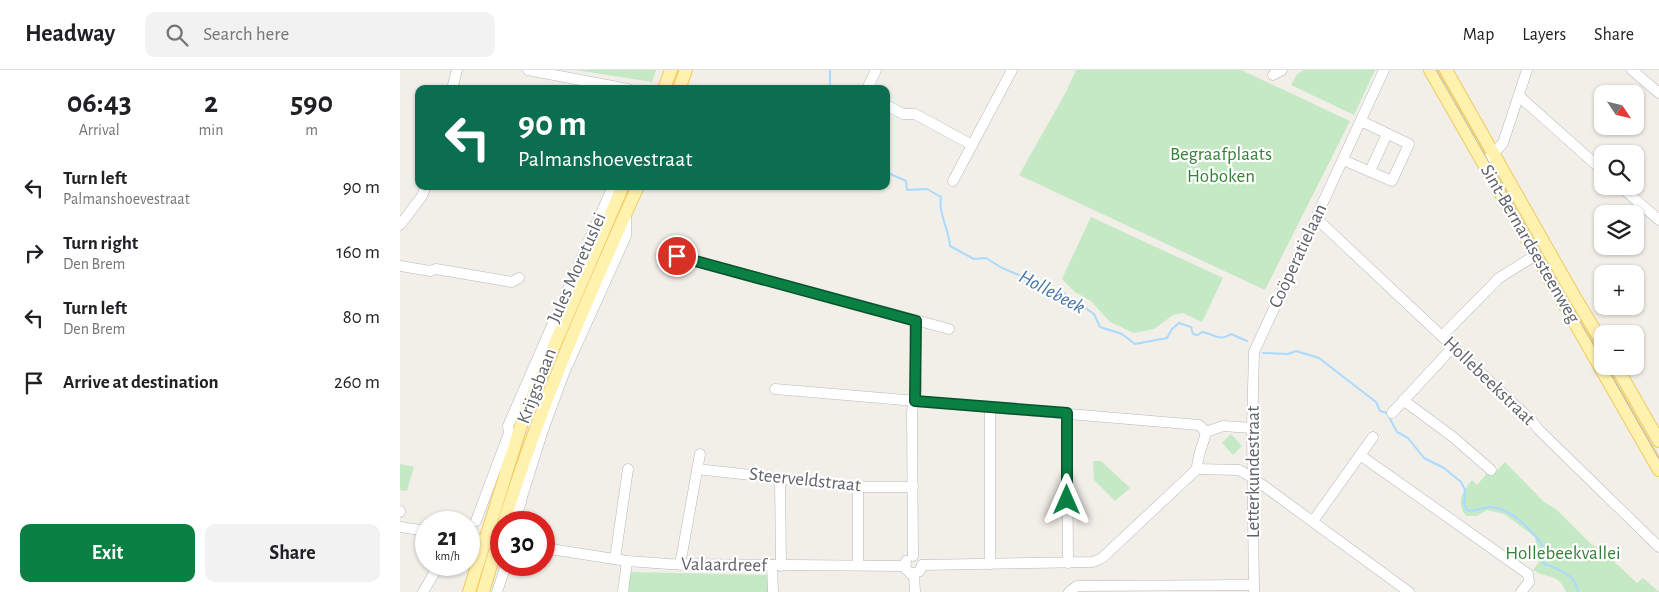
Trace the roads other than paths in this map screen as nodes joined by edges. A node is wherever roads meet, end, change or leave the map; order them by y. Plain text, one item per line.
1 (457, 70) edge
2 (528, 70) edge
3 (671, 70) edge
4 (686, 70) edge
5 (876, 70) edge
6 (1012, 70) edge
7 (1384, 70) edge
8 (1430, 70) edge
9 (1446, 70) edge
10 (1527, 70) edge
11 (1632, 70) edge
12 (453, 85) edge
13 (607, 85) edge
14 (665, 85) edge
15 (680, 85) edge
16 (869, 85) edge
17 (1659, 93) edge
18 (1518, 96) junction
19 (890, 107) edge
20 (1361, 121) junction
21 (1387, 134) junction
22 (972, 145) junction
23 (1494, 154) junction
24 (1343, 160) junction
25 (1483, 162) junction
26 (1594, 163) edge
27 (1370, 171) junction
28 (953, 181) dead end
29 (424, 190) edge
30 (610, 190) edge
31 (621, 190) edge
32 (636, 190) edge
33 (1630, 195) edge
34 (626, 213) junction
35 (1316, 218) junction
36 (1659, 220) edge
37 (400, 225) edge
38 (1536, 255) junction
39 (677, 256) dead end
40 (400, 266) edge
41 (520, 278) dead end
42 (916, 321) junction
43 (949, 329) dead end
44 (1594, 329) edge
45 (1442, 336) junction
46 (1454, 346) junction
47 (1254, 352) joint
48 (1621, 375) edge
49 (774, 389) dead end
50 (1403, 400) junction
51 (915, 401) junction
52 (990, 407) junction
53 (1067, 413) junction
54 (1392, 413) dead end
55 (1252, 428) junction
56 (1206, 432) junction
57 (512, 437) junction
58 (1373, 437) dead end
59 (1659, 441) edge
60 (700, 454) dead end
61 (1360, 455) junction
62 (697, 468) junction
63 (628, 469) dead end
64 (1197, 470) junction
65 (1492, 470) dead end
66 (1659, 470) edge
67 (1253, 478) junction
68 (780, 479) junction
69 (858, 487) junction
70 (912, 487) junction
71 (511, 511) edge
72 (514, 511) edge
73 (480, 512) edge
74 (1313, 521) junction
75 (400, 527) edge
76 (415, 529) edge
77 (480, 540) edge
78 (490, 540) edge
79 (484, 541) junction
80 (1659, 547) edge
81 (555, 550) edge
82 (913, 556) junction
83 (615, 559) junction
84 (627, 561) junction
85 (1068, 563) junction
86 (990, 564) junction
87 (680, 565) junction
88 (858, 565) junction
89 (922, 565) junction
90 (776, 566) junction
91 (904, 566) junction
92 (490, 570) edge
93 (914, 574) junction
94 (432, 576) edge
95 (502, 576) edge
96 (1254, 588) edge
97 (1073, 589) edge
98 (1175, 589) edge
99 (423, 592) edge
100 (470, 592) edge
101 (483, 592) edge
102 (497, 592) edge
103 (623, 592) edge
104 (774, 592) edge
105 (915, 592) edge
106 (1409, 592) edge
107 (1521, 592) edge

1 - 12 street
2 - 13 street
3 - 14 main road
4 - 15 main road
5 - 16 street
6 - 22 street
7 - 20 street, Coöperatielaan
8 - 25 main road, Sint-Bernardsesteenweg
9 - 23 main road, Sint-Bernardsesteenweg
10 - 18 street
11 - 17 street
18 - 23 street
18 - 26 street
19 - 22 street
20 - 21 street
20 - 24 street, Coöperatielaan
21 - 27 street
21 - 27 street
22 - 28 street
23 - 25 street
23 - 44 main road, Sint-Bernardsesteenweg
24 - 27 street
24 - 35 street, Coöperatielaan
25 - 38 main road, Sint-Bernardsesteenweg
29 - 37 street
30 - 57 street, Jules Moretuslei
31 - 57 main road, Krijgsbaan
32 - 34 main road, Krijgsbaan
33 - 36 street
34 - 71 main road, Krijgsbaan
34 - 72 street
35 - 45 street, Hollebeekstraat
35 - 47 street, Coöperatielaan
38 - 45 street
38 - 66 main road, Sint-Bernardsesteenweg
39 - 42 street
40 - 41 street
42 - 43 street
42 - 51 street
45 - 46 street, Hollebeekstraat
46 - 50 street
46 - 80 street, Hollebeekstraat
47 - 55 street, Letterkundestraat
48 - 59 main road
49 - 51 street
50 - 54 street
50 - 65 street
51 - 52 street
51 - 70 street
52 - 53 street
52 - 86 street
53 - 56 street
53 - 85 street
55 - 56 street
55 - 67 street, Letterkundestraat
56 - 64 street
57 - 73 street, Jules Moretuslei
57 - 79 main road, Krijgsbaan
58 - 61 street
60 - 62 street
61 - 74 street
61 - 107 street
62 - 68 street, Steerveldstraat
62 - 87 street
63 - 83 street
64 - 67 street
64 - 85 street
67 - 74 street
67 - 96 street, Letterkundestraat
68 - 69 street, Steerveldstraat
68 - 90 street
69 - 70 street, Steerveldstraat
69 - 88 street
70 - 82 street
74 - 106 street
75 - 76 street
77 - 79 street
78 - 79 street
79 - 100 main road, Krijgsbaan
81 - 83 street, Valaardreef
82 - 89 street
82 - 91 street
83 - 84 street, Valaardreef
84 - 87 street, Valaardreef
84 - 103 street
85 - 86 street
86 - 89 street
87 - 90 street, Valaardreef
88 - 90 street, Valaardreef
88 - 91 street, Valaardreef
89 - 93 street
90 - 104 street
91 - 93 street
92 - 101 main road
93 - 105 street
94 - 99 street
95 - 102 street
96 - 98 street
97 - 98 street

